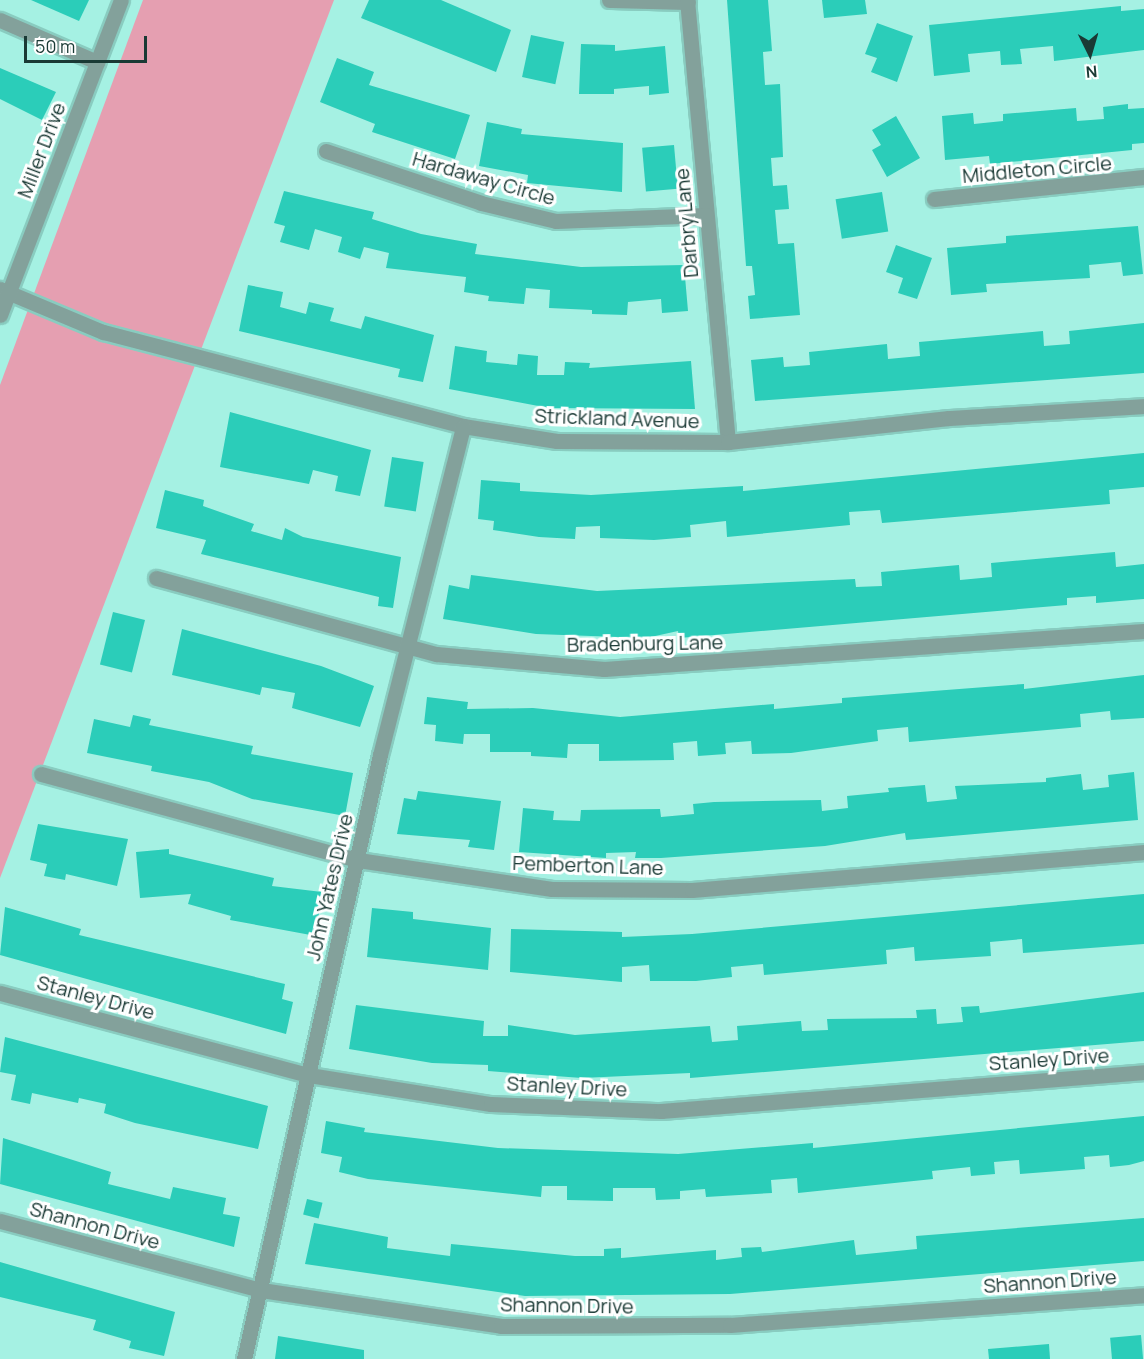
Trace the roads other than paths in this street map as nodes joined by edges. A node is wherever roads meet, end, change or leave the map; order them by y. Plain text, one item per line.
1 (121, 0) edge
2 (609, 0) edge
3 (688, 1) edge
4 (0, 20) edge
5 (97, 62) junction
6 (326, 151) dead end
7 (1144, 177) edge
8 (934, 199) dead end
9 (706, 215) junction
10 (4, 291) edge
11 (0, 315) edge
12 (1144, 406) edge
13 (463, 426) junction
14 (728, 442) junction
15 (156, 578) dead end
16 (1144, 631) edge
17 (409, 646) junction
18 (41, 774) dead end
19 (1144, 852) edge
20 (358, 860) junction
21 (0, 993) edge
22 (1144, 1072) edge
23 (309, 1075) junction
24 (0, 1221) edge
25 (261, 1290) junction
26 (1144, 1295) edge
27 (244, 1359) edge

1 - 5 street, Miller Drive
2 - 3 street
3 - 9 street, Darbry Lane
4 - 5 street
5 - 10 street, Miller Drive
6 - 9 street, Hardaway Circle
7 - 8 street, Middleton Circle
9 - 14 street, Darbry Lane
10 - 11 street, Miller Drive
10 - 13 street, Strickland Avenue
12 - 14 street, Strickland Avenue
13 - 14 street, Strickland Avenue
13 - 17 street, John Yates Drive
15 - 17 street, Bradenburg Lane
16 - 17 street, Bradenburg Lane
17 - 20 street, John Yates Drive
18 - 20 street, Pemberton Lane
19 - 20 street, Pemberton Lane
20 - 23 street, John Yates Drive
21 - 23 street, Stanley Drive
22 - 23 street, Stanley Drive
23 - 25 street, John Yates Drive
24 - 25 street, Shannon Drive
25 - 26 street, Shannon Drive
25 - 27 street, John Yates Drive

